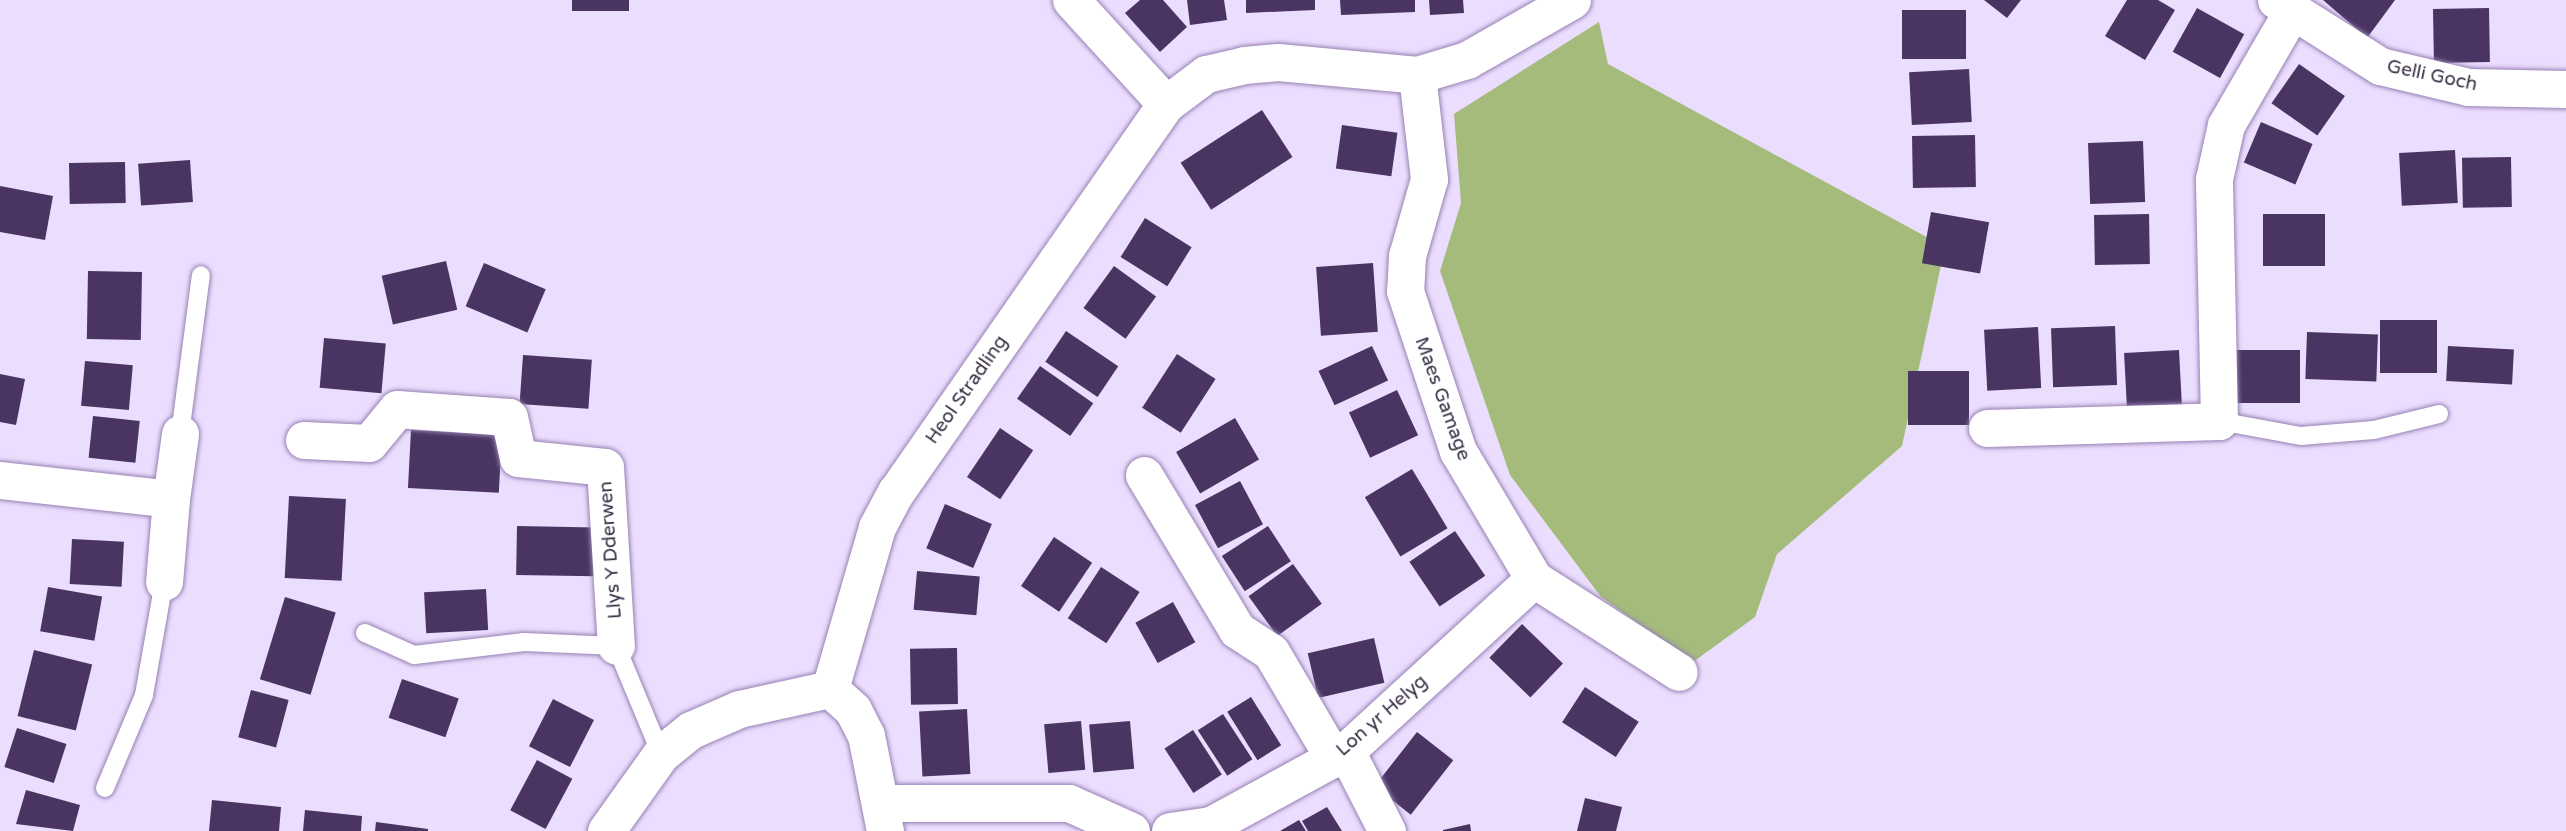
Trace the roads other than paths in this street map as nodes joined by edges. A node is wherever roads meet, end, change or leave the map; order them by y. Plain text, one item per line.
1 (1071, 0) edge
2 (1573, 0) edge
3 (2289, 4) edge
4 (1417, 75) junction
5 (2566, 89) edge
6 (1166, 104) junction
7 (201, 275) dead end
8 (2439, 414) dead end
9 (2219, 421) junction
10 (1987, 428) dead end
11 (180, 433) joint
12 (304, 440) dead end
13 (1144, 475) dead end
14 (0, 480) edge
15 (171, 499) junction
16 (1534, 579) junction
17 (164, 582) joint
18 (365, 633) dead end
19 (616, 646) junction
20 (1679, 673) dead end
21 (830, 689) junction
22 (660, 754) junction
23 (1340, 755) junction
24 (106, 788) dead end
25 (883, 817) edge
26 (607, 831) edge
27 (1131, 831) edge
28 (1170, 831) edge
29 (1387, 831) edge

1 - 6 street
2 - 4 street
3 - 5 street, Gelli Goch
3 - 9 street
4 - 6 street, Heol Stradling
4 - 16 street, Maes Gamage
6 - 21 street, Heol Stradling
7 - 11 lane
8 - 9 lane
9 - 10 street
11 - 15 street
12 - 19 street, Llys Y Dderwen
13 - 23 street
14 - 15 street
15 - 17 street
16 - 20 street, Maes Gamage
16 - 23 street, Lon yr Helyg
17 - 24 lane
18 - 19 lane, Llys Y Dderwen
19 - 22 lane, Llys Y Dderwen
21 - 22 street
21 - 25 street
22 - 26 street
23 - 28 street, Lon yr Helyg
23 - 29 street
25 - 27 street

